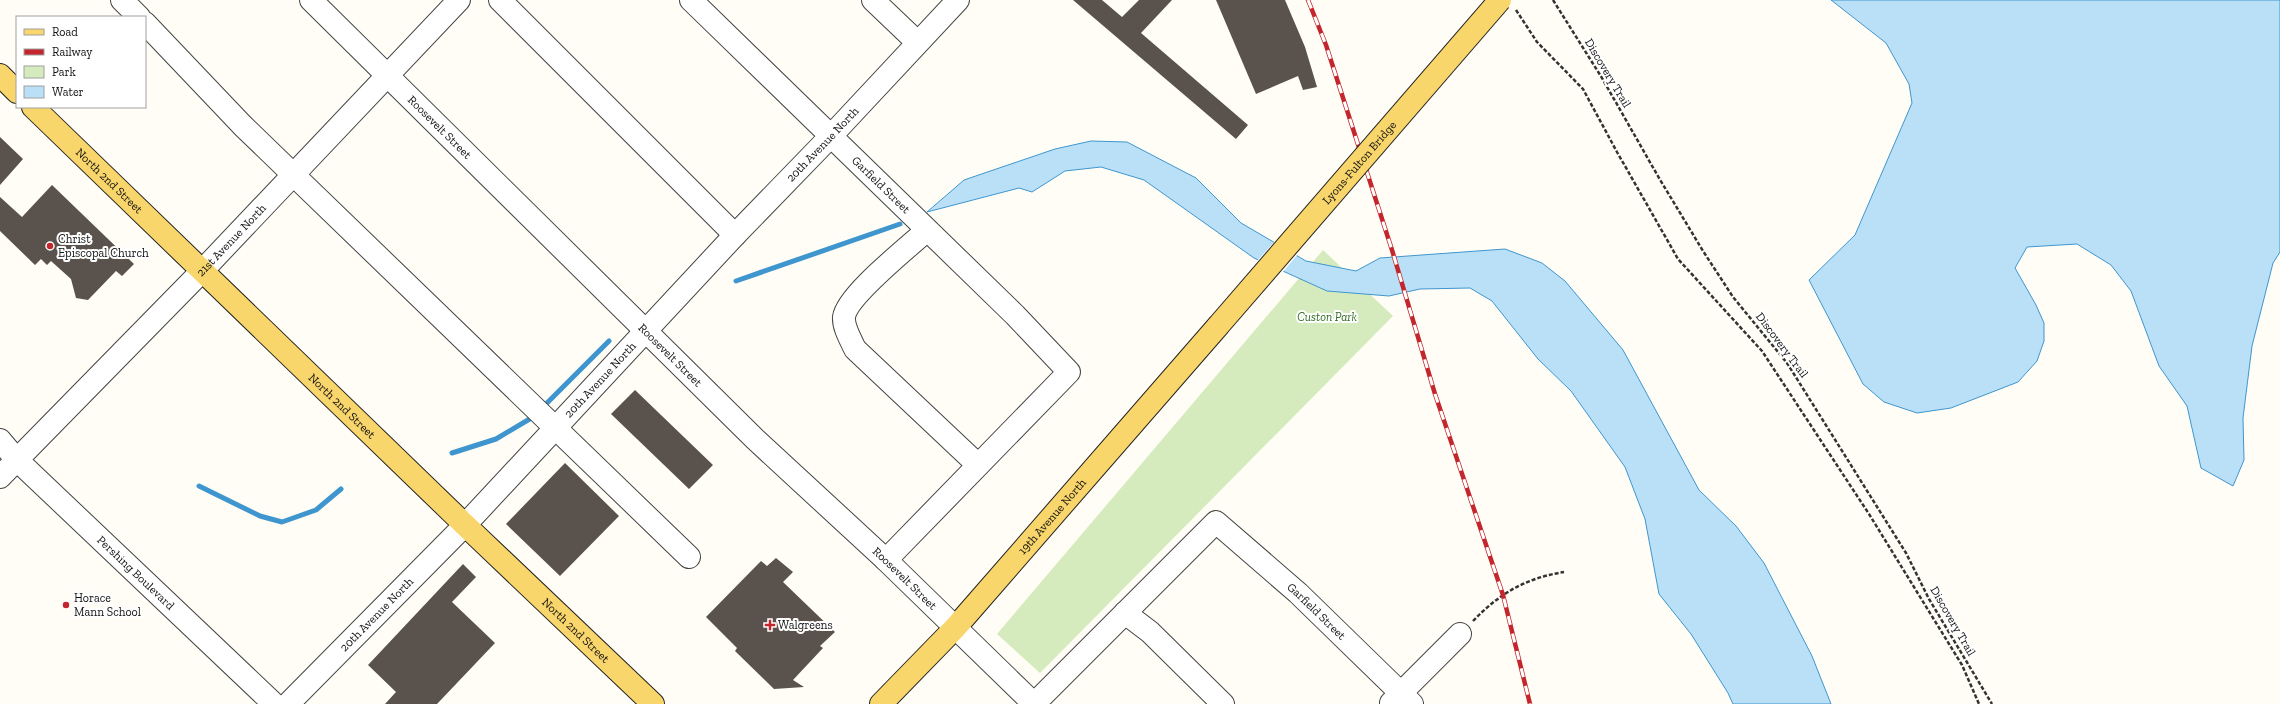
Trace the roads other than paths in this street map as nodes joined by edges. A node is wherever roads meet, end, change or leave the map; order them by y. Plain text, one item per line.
1 (122, 0) edge
2 (311, 0) edge
3 (459, 0) edge
4 (500, 0) edge
5 (691, 0) edge
6 (874, 0) edge
7 (958, 0) edge
8 (1507, 3) edge
9 (138, 16) edge
10 (146, 24) edge
11 (917, 42) junction
12 (0, 75) edge
13 (388, 75) junction
14 (16, 91) edge
15 (34, 108) edge
16 (830, 137) junction
17 (293, 175) junction
18 (927, 230) junction
19 (735, 235) junction
20 (202, 271) junction
21 (1218, 326) joint
22 (646, 331) junction
23 (556, 427) junction
24 (0, 440) edge
25 (17, 460) junction
26 (978, 465) junction
27 (0, 477) edge
28 (465, 525) junction
29 (689, 557) dead end
30 (886, 560) junction
31 (1125, 613) junction
32 (955, 628) junction
33 (1460, 634) road end
34 (1401, 700) edge
35 (274, 704) edge
36 (288, 704) edge
37 (653, 704) edge
38 (881, 704) edge
39 (1034, 704) edge
40 (1224, 704) edge

1 - 9 street
2 - 13 street, Roosevelt Street
3 - 13 street, 21st Avenue North
4 - 19 street
5 - 16 street, Garfield Street
6 - 11 street
7 - 11 street, 20th Avenue North
8 - 21 main road, Lyons-Fulton Bridge, bridge
10 - 17 street
11 - 16 street, 20th Avenue North
12 - 14 main road
13 - 17 street, 21st Avenue North
13 - 22 street, Roosevelt Street
15 - 20 main road, North 2nd Street
16 - 18 street, Garfield Street
16 - 19 street, 20th Avenue North
17 - 20 street, 21st Avenue North
17 - 23 street
18 - 26 street
18 - 26 street, Garfield Street
19 - 22 street, 20th Avenue North
20 - 25 street, 21st Avenue North
20 - 28 main road, North 2nd Street
21 - 32 main road, 19th Avenue North
22 - 23 street, 20th Avenue North
22 - 30 street, Roosevelt Street
23 - 28 street, 20th Avenue North
23 - 29 street
24 - 25 street, Pershing Boulevard
25 - 27 street, 21st Avenue North
25 - 35 street, Pershing Boulevard
26 - 30 street
28 - 36 street, 20th Avenue North
28 - 37 main road, North 2nd Street
30 - 32 street, Roosevelt Street
31 - 34 street, Garfield Street
31 - 39 street
31 - 40 street
32 - 38 main road, 19th Avenue North
32 - 39 street, Roosevelt Street
33 - 34 street

